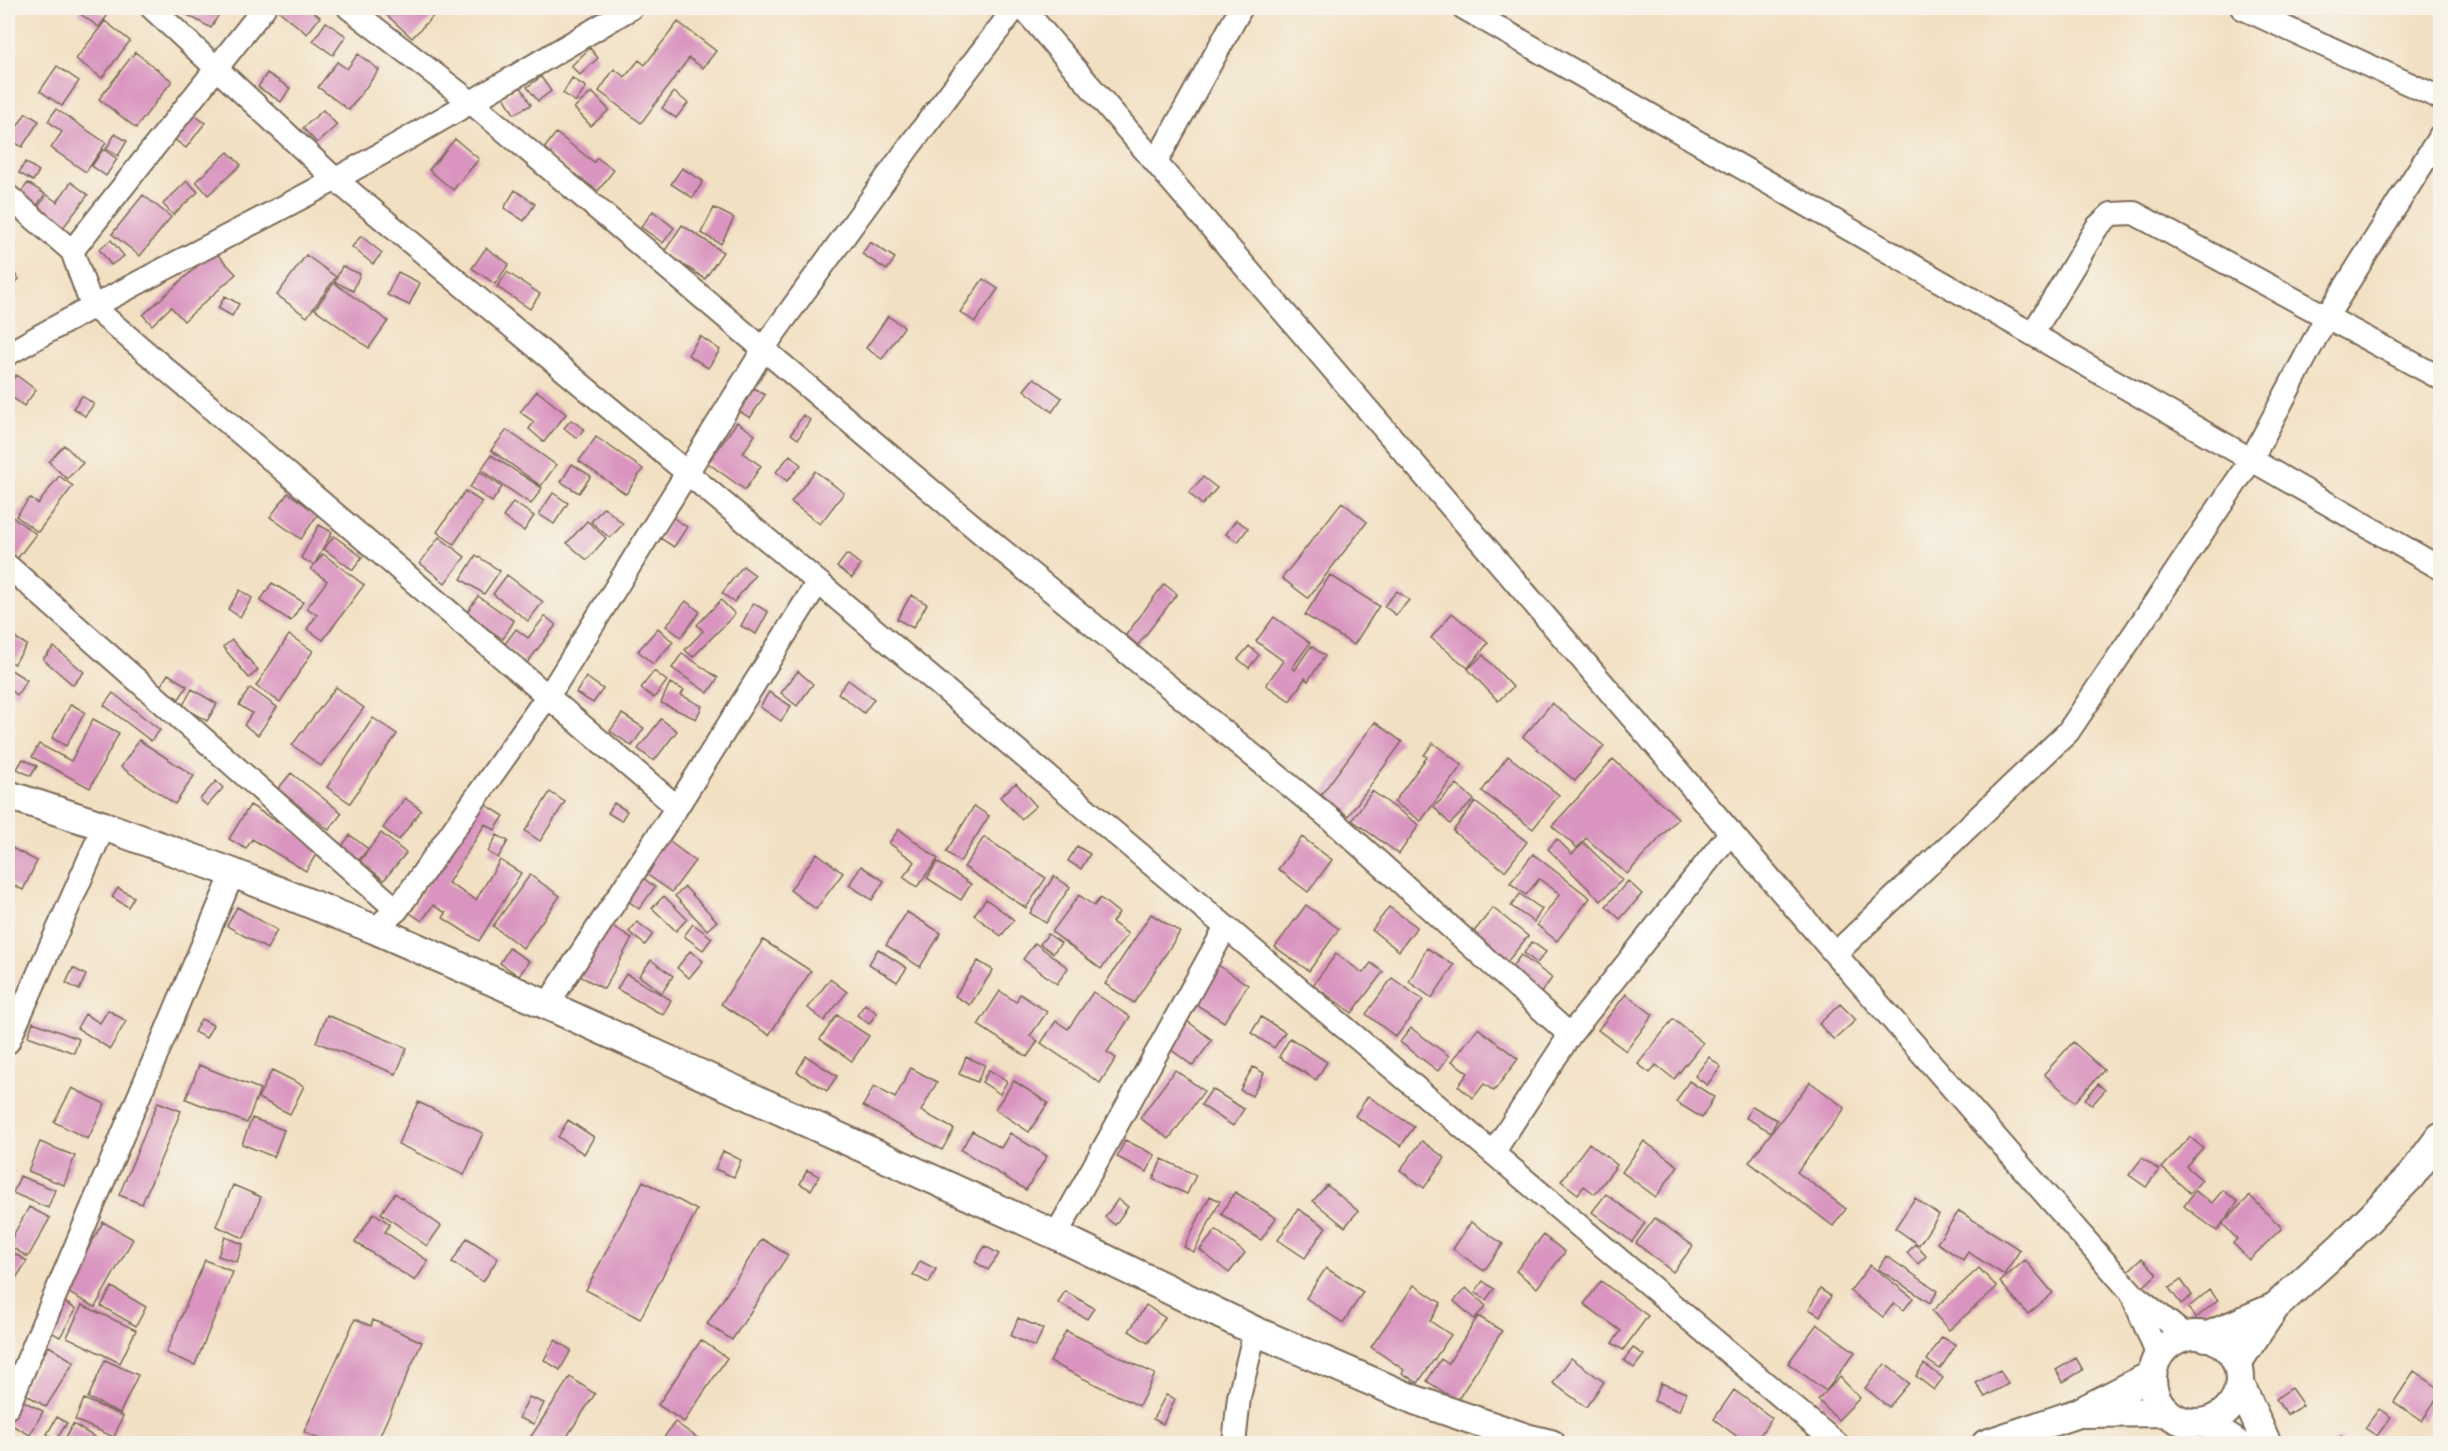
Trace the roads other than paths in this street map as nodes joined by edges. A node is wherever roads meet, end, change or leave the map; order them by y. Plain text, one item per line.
1 (152, 8) edge
2 (264, 8) edge
3 (349, 8) edge
4 (631, 8) edge
5 (1015, 8) edge
6 (1023, 8) edge
7 (1241, 8) edge
8 (1464, 8) edge
9 (2242, 8) edge
10 (217, 67) junction
11 (2440, 98) edge
12 (472, 103) junction
13 (2440, 136) edge
14 (1156, 162) junction
15 (335, 179) junction
16 (8, 196) edge
17 (72, 251) junction
18 (92, 306) junction
19 (2327, 316) junction
20 (2033, 333) junction
21 (765, 348) junction
22 (8, 354) edge
23 (2440, 378) edge
24 (2251, 460) junction
25 (688, 473) junction
26 (8, 566) edge
27 (2440, 568) edge
28 (818, 582) junction
29 (548, 696) junction
30 (8, 795) edge
31 (677, 807) junction
32 (104, 826) junction
33 (1731, 832) junction
34 (233, 873) junction
35 (397, 910) junction
36 (1226, 927) junction
37 (374, 929) junction
38 (1835, 954) junction
39 (16, 1000) edge
40 (547, 1005) junction
41 (1570, 1035) junction
42 (8, 1042) edge
43 (2440, 1137) edge
44 (1493, 1153) junction
45 (1056, 1235) junction
46 (2132, 1293) junction
47 (2275, 1307) junction
48 (1255, 1331) junction
49 (2196, 1336) junction
50 (2155, 1366) junction
51 (2238, 1374) junction
52 (8, 1407) edge
53 (2167, 1412) junction
54 (2078, 1413) junction
55 (2205, 1423) junction
56 (1234, 1443) edge
57 (1551, 1443) edge
58 (1837, 1443) edge
59 (1986, 1443) edge
60 (2237, 1443) edge
61 (2267, 1443) edge

1 - 10 street
2 - 10 street
3 - 12 street
4 - 12 street
5 - 21 street
6 - 14 street
7 - 14 street
8 - 20 street
9 - 11 street
10 - 15 street
10 - 17 street
12 - 15 street
12 - 21 street
13 - 19 street
14 - 33 street
15 - 18 street
15 - 25 street
16 - 17 street
17 - 18 street
18 - 22 street
18 - 29 street
19 - 20 street
19 - 23 street
19 - 24 street
20 - 24 street
21 - 25 street
21 - 41 street
24 - 27 street
24 - 38 street
25 - 28 street
25 - 29 street
26 - 35 street
28 - 31 street
28 - 36 street
29 - 31 street
29 - 35 street
30 - 32 main road
31 - 40 street
32 - 34 main road
32 - 39 street
33 - 38 street
33 - 41 street
34 - 37 main road
34 - 52 street
35 - 37 street
36 - 44 street
36 - 45 street
37 - 40 main road
38 - 46 street
39 - 42 street
40 - 45 main road
41 - 44 street
43 - 47 main road
44 - 58 street
45 - 48 main road
46 - 49 street
46 - 50 street
47 - 49 main road
47 - 51 main road
48 - 56 street
48 - 57 main road
49 - 50 main road
49 - 51 main road
50 - 53 main road
50 - 54 main road
51 - 55 main road
51 - 61 main road
53 - 54 main road
53 - 55 main road
54 - 59 main road
55 - 60 main road

